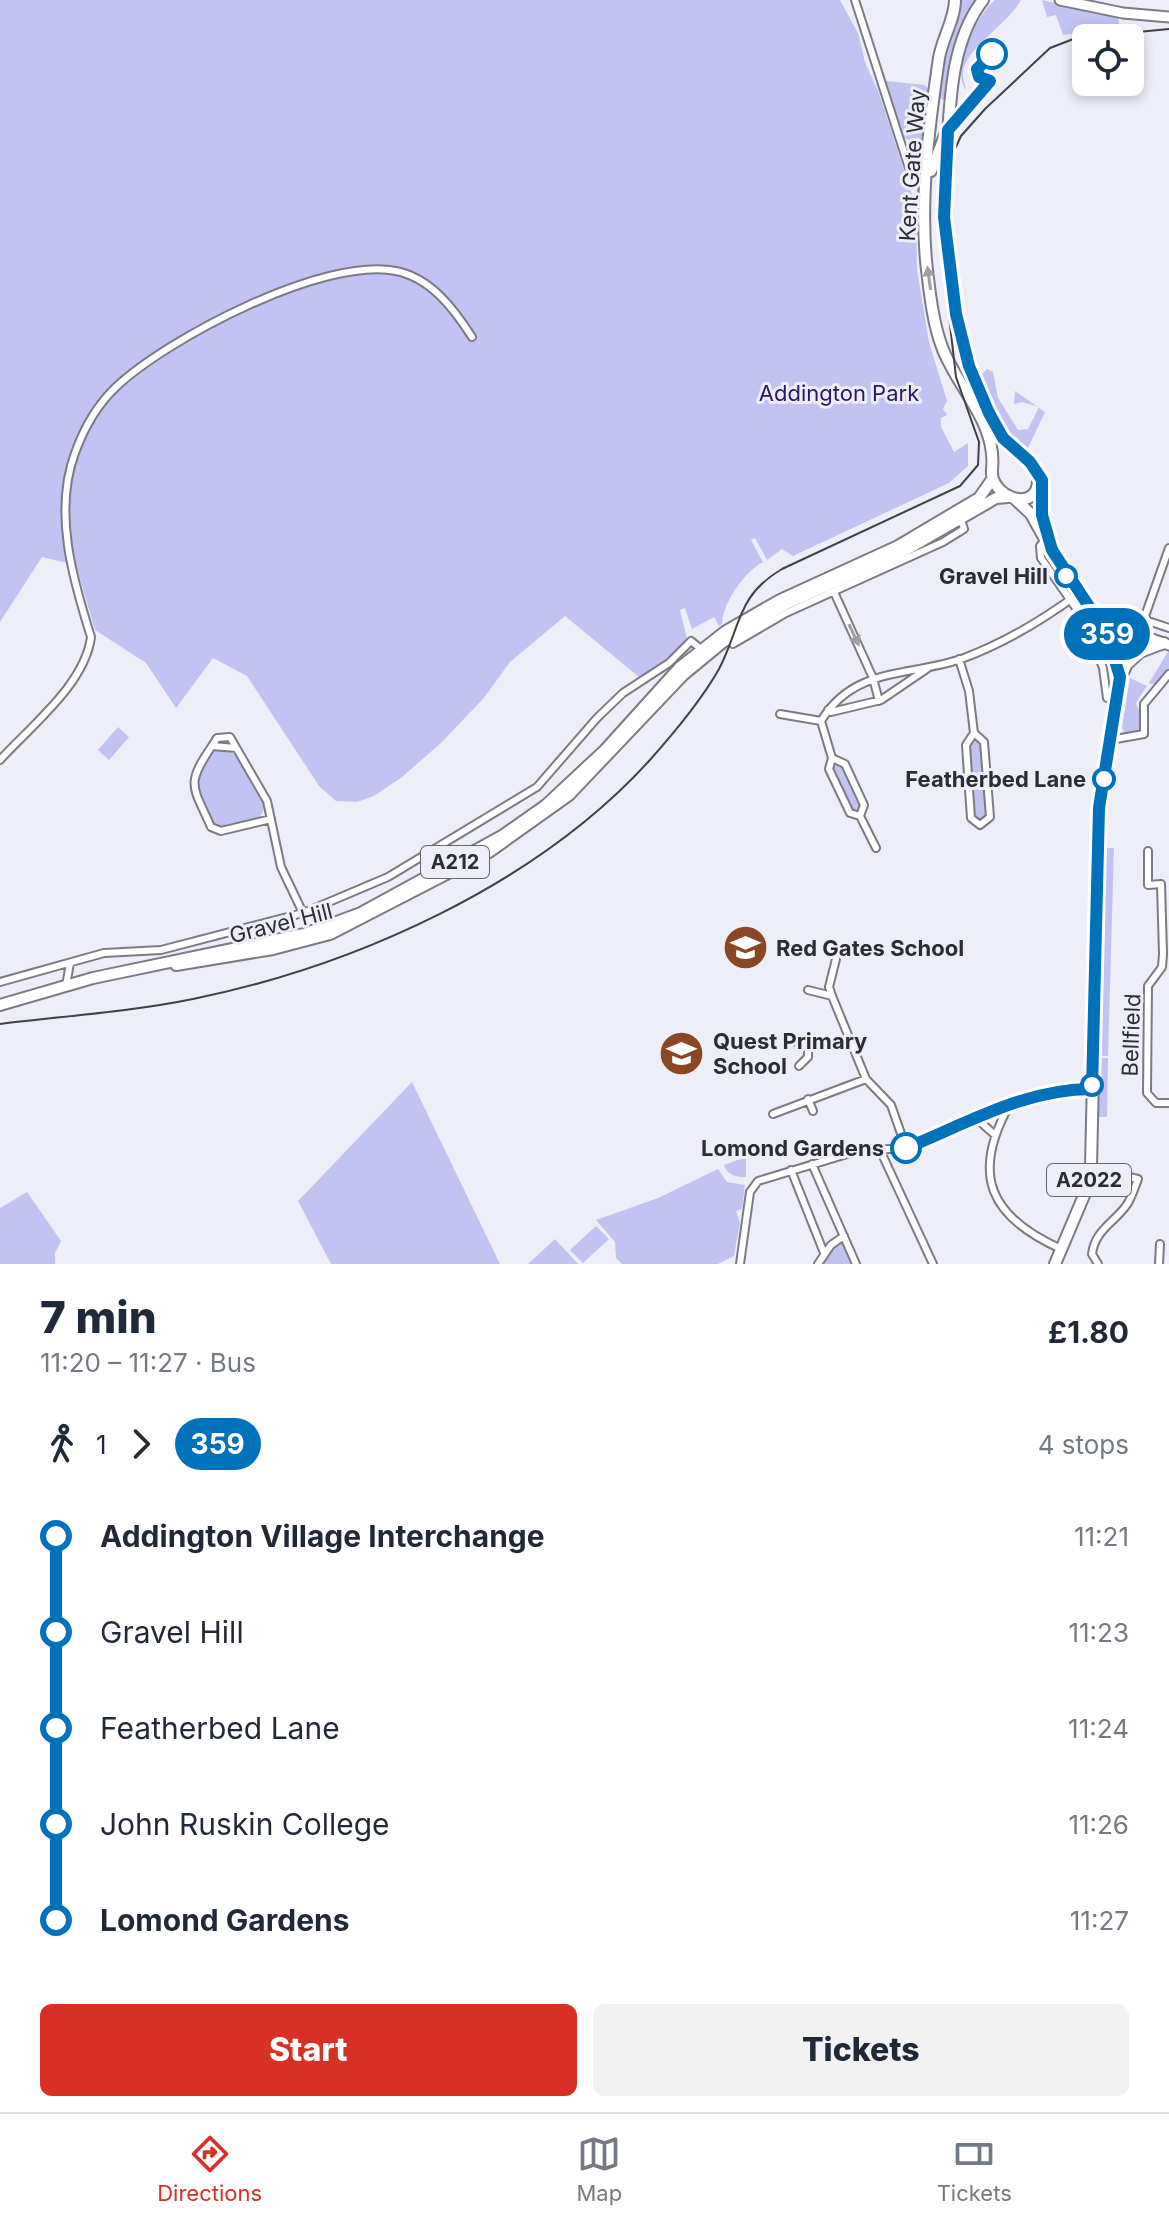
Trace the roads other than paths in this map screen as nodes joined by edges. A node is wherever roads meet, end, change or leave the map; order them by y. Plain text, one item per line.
1 (855, 0) edge
2 (955, 0) edge
3 (1060, 0) edge
4 (1078, 0) edge
5 (982, 2) edge
6 (1091, 6) junction
7 (1169, 17) edge
8 (948, 130) junction
9 (910, 146) dead end
10 (902, 148) junction
11 (909, 168) dead end
12 (927, 180) junction
13 (472, 337) dead end
14 (1019, 454) junction
15 (993, 465) junction
16 (1036, 471) junction
17 (991, 481) junction
18 (1012, 498) junction
19 (962, 522) junction
20 (1048, 546) junction
21 (1169, 548) edge
22 (834, 592) junction
23 (1078, 599) junction
24 (753, 627) junction
25 (1169, 628) edge
26 (1114, 637) junction
27 (733, 644) dead end
28 (1167, 644) edge
29 (698, 645) junction
30 (959, 659) junction
31 (931, 665) junction
32 (1125, 666) junction
33 (1169, 674) edge
34 (1120, 677) junction
35 (873, 678) junction
36 (879, 701) junction
37 (1116, 701) junction
38 (828, 710) junction
39 (780, 714) dead end
40 (821, 721) junction
41 (974, 733) junction
42 (1110, 740) junction
43 (212, 746) junction
44 (236, 748) junction
45 (832, 758) junction
46 (0, 760) edge
47 (860, 816) junction
48 (271, 819) junction
49 (876, 848) dead end
50 (1148, 851) dead end
51 (303, 913) junction
52 (836, 959) dead end
53 (70, 963) junction
54 (146, 966) junction
55 (0, 982) edge
56 (66, 986) junction
57 (808, 990) dead end
58 (832, 996) junction
59 (0, 1005) edge
60 (849, 1040) junction
61 (796, 1042) dead end
62 (808, 1045) junction
63 (799, 1066) dead end
64 (866, 1079) junction
65 (1092, 1089) junction
66 (808, 1099) junction
67 (1011, 1103) junction
68 (1169, 1103) edge
69 (813, 1111) dead end
70 (773, 1114) dead end
71 (977, 1118) junction
72 (995, 1135) junction
73 (906, 1148) junction
74 (881, 1152) junction
75 (812, 1164) junction
76 (791, 1170) junction
77 (1129, 1177) dead end
78 (844, 1236) junction
79 (1160, 1244) dead end
80 (1061, 1249) junction
81 (824, 1253) junction
82 (740, 1264) edge
83 (818, 1264) edge
84 (856, 1264) edge
85 (933, 1264) edge
86 (1055, 1264) edge
87 (1098, 1264) edge
88 (1159, 1264) edge

1 - 10 street
2 - 12 main road, Kent Gate Way
3 - 6 street
4 - 6 street
5 - 8 main road, Kent Gate Way
6 - 7 street
8 - 12 main road
8 - 14 main road, Kent Gate Way
9 - 10 street
10 - 11 street
15 -> 12 main road, Kent Gate Way
13 - 46 street
14 - 15 main road
14 - 16 main road
15 - 17 main road
16 - 18 main road
16 - 20 main road
17 - 18 main road
17 - 29 main road, Gravel Hill / A212
18 - 19 main road, Gravel Hill / A212
18 - 20 main road
19 - 22 street, Gravel Hill
19 - 24 main road, Gravel Hill / A212
20 - 23 main road
21 - 25 street
22 - 24 street, Gravel Hill
22 -> 35 street
23 - 26 main road
23 - 30 street
23 - 37 street
24 - 27 street, Gravel Hill
24 - 54 main road, Gravel Hill / A212
26 - 28 street
26 - 32 main road
26 - 34 main road, A2022
28 - 32 main road
29 - 51 street, Gravel Hill
29 - 54 main road, Gravel Hill / A212
30 - 31 street
30 - 41 street
31 - 35 street
31 - 36 street
32 - 34 main road, A2022
33 - 42 street
34 - 37 main road, A2022
35 - 36 street
35 - 38 street
36 - 38 street
37 - 42 main road, A2022
38 - 40 street
39 - 40 street
40 - 45 street
41 - 41 street
42 - 65 main road, A2022
43 - 44 street
43 - 44 street
43 - 48 street
44 - 48 street
45 - 47 street
45 - 47 street
47 - 49 street
48 - 51 street
50 - 68 street, Bellfield
51 - 53 street, Gravel Hill
52 - 58 street
53 - 55 street, Gravel Hill
53 - 56 street
54 - 56 main road, Gravel Hill / A212
56 - 59 main road, Gravel Hill / A212
57 - 58 street
58 - 60 street
60 - 62 street
60 - 64 street
61 - 62 street
62 - 63 street
64 - 66 street
64 - 73 street
65 - 67 street
65 - 80 main road, A2022
66 - 69 street
66 - 70 street
67 - 71 street
67 - 72 street
71 - 72 street
71 - 73 street
72 - 80 street
73 - 74 street
74 - 75 street
74 - 85 street
75 - 76 street
75 - 78 street
76 - 81 street
76 - 82 street
77 - 87 street
78 - 81 street
78 - 84 street
79 - 88 street
80 - 86 main road, A2022
81 - 83 street

